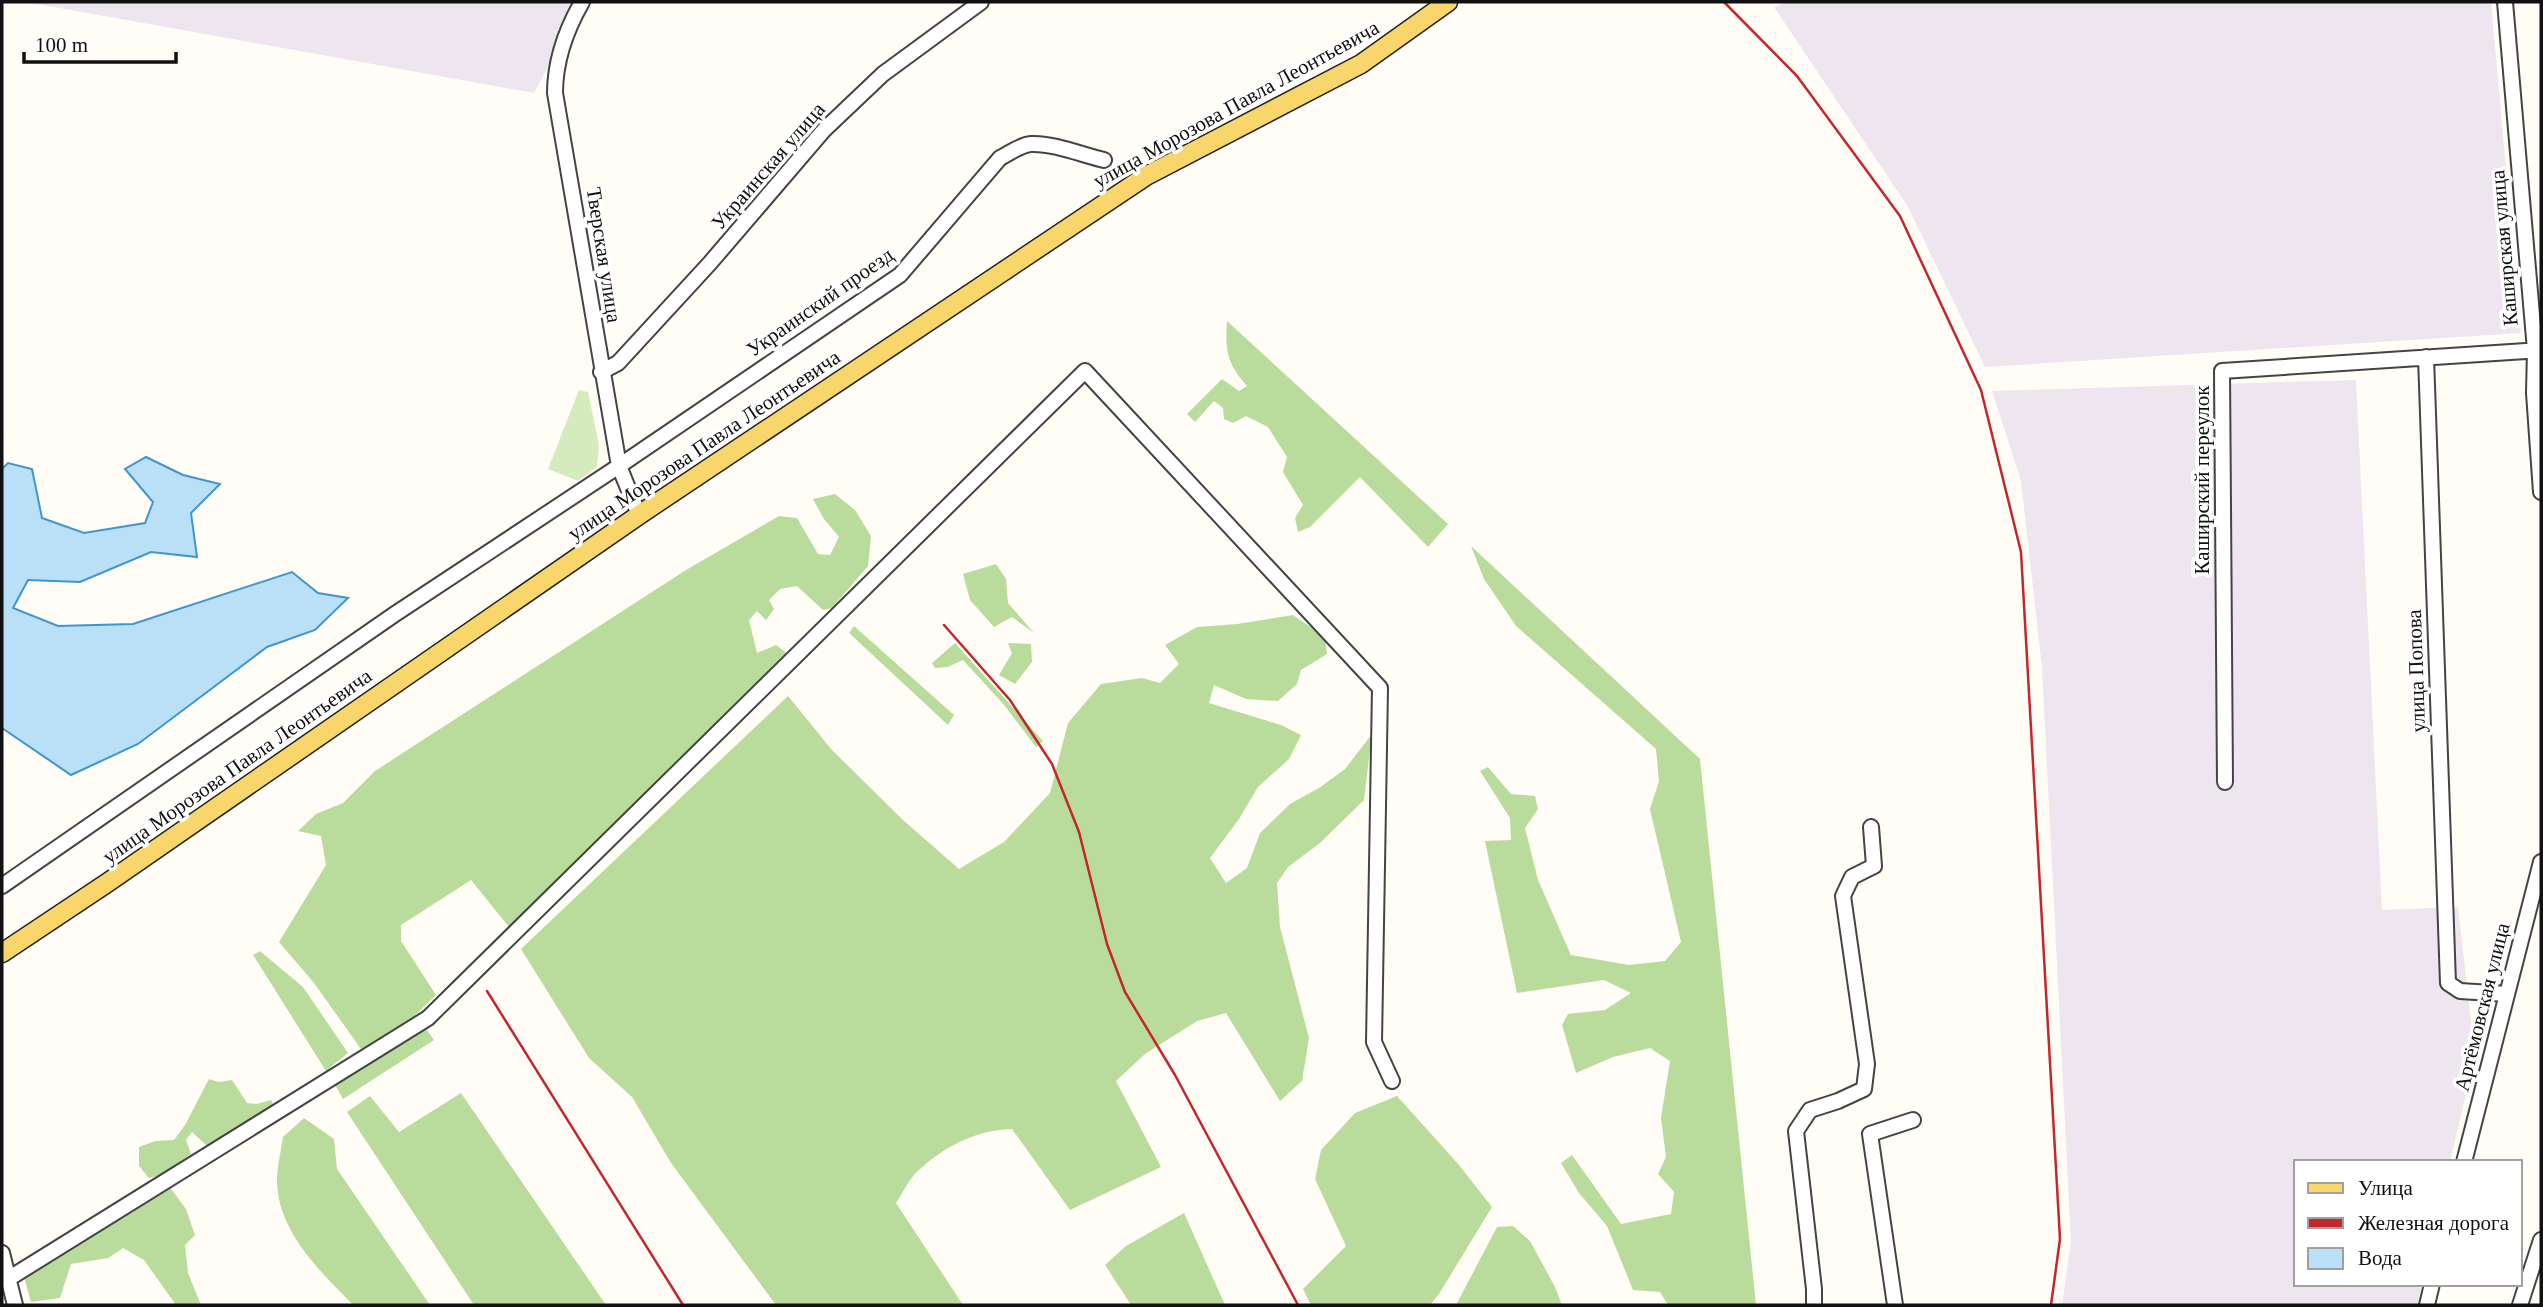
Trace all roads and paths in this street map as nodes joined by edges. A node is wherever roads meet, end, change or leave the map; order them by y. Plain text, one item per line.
1 (582, 2) edge
2 (981, 2) edge
3 (1448, 2) edge
4 (2505, 2) edge
5 (1104, 160) dead end
6 (2538, 350) edge
7 (2426, 357) junction
8 (601, 372) junction
9 (619, 466) junction
10 (2541, 492) edge
11 (639, 515) junction
12 (2225, 782) dead end
13 (1871, 827) dead end
14 (2541, 862) edge
15 (2, 886) edge
16 (6, 948) edge
17 (2507, 994) junction
18 (1392, 1081) dead end
19 (1913, 1120) dead end
20 (2465, 1160) edge
21 (2541, 1240) edge
22 (2, 1252) edge
23 (8, 1279) junction
24 (2432, 1286) edge
25 (15, 1305) edge
26 (1814, 1305) edge
27 (1895, 1305) edge
28 (2427, 1305) edge
29 (2520, 1305) edge

1 - 8 street, Тверская улица
2 - 8 street, Украинская улица
3 - 11 main road, улица Морозова Павла Леонтьевича
4 - 6 street, Каширская улица
5 - 9 street, Украинский проезд
6 - 7 street, Каширский переулок
6 - 10 street, Каширская улица
7 - 12 street, Каширский переулок
7 - 17 street, улица Попова
8 - 9 street, Тверская улица
9 - 11 street, Тверская улица
9 - 15 street, Украинский проезд
11 - 16 main road, улица Морозова Павла Леонтьевича
13 - 26 street
14 - 17 street, Артёмовская улица
17 - 20 street, Артёмовская улица
18 - 23 street
19 - 27 street
21 - 29 street
22 - 23 street
23 - 25 street
24 - 28 street

